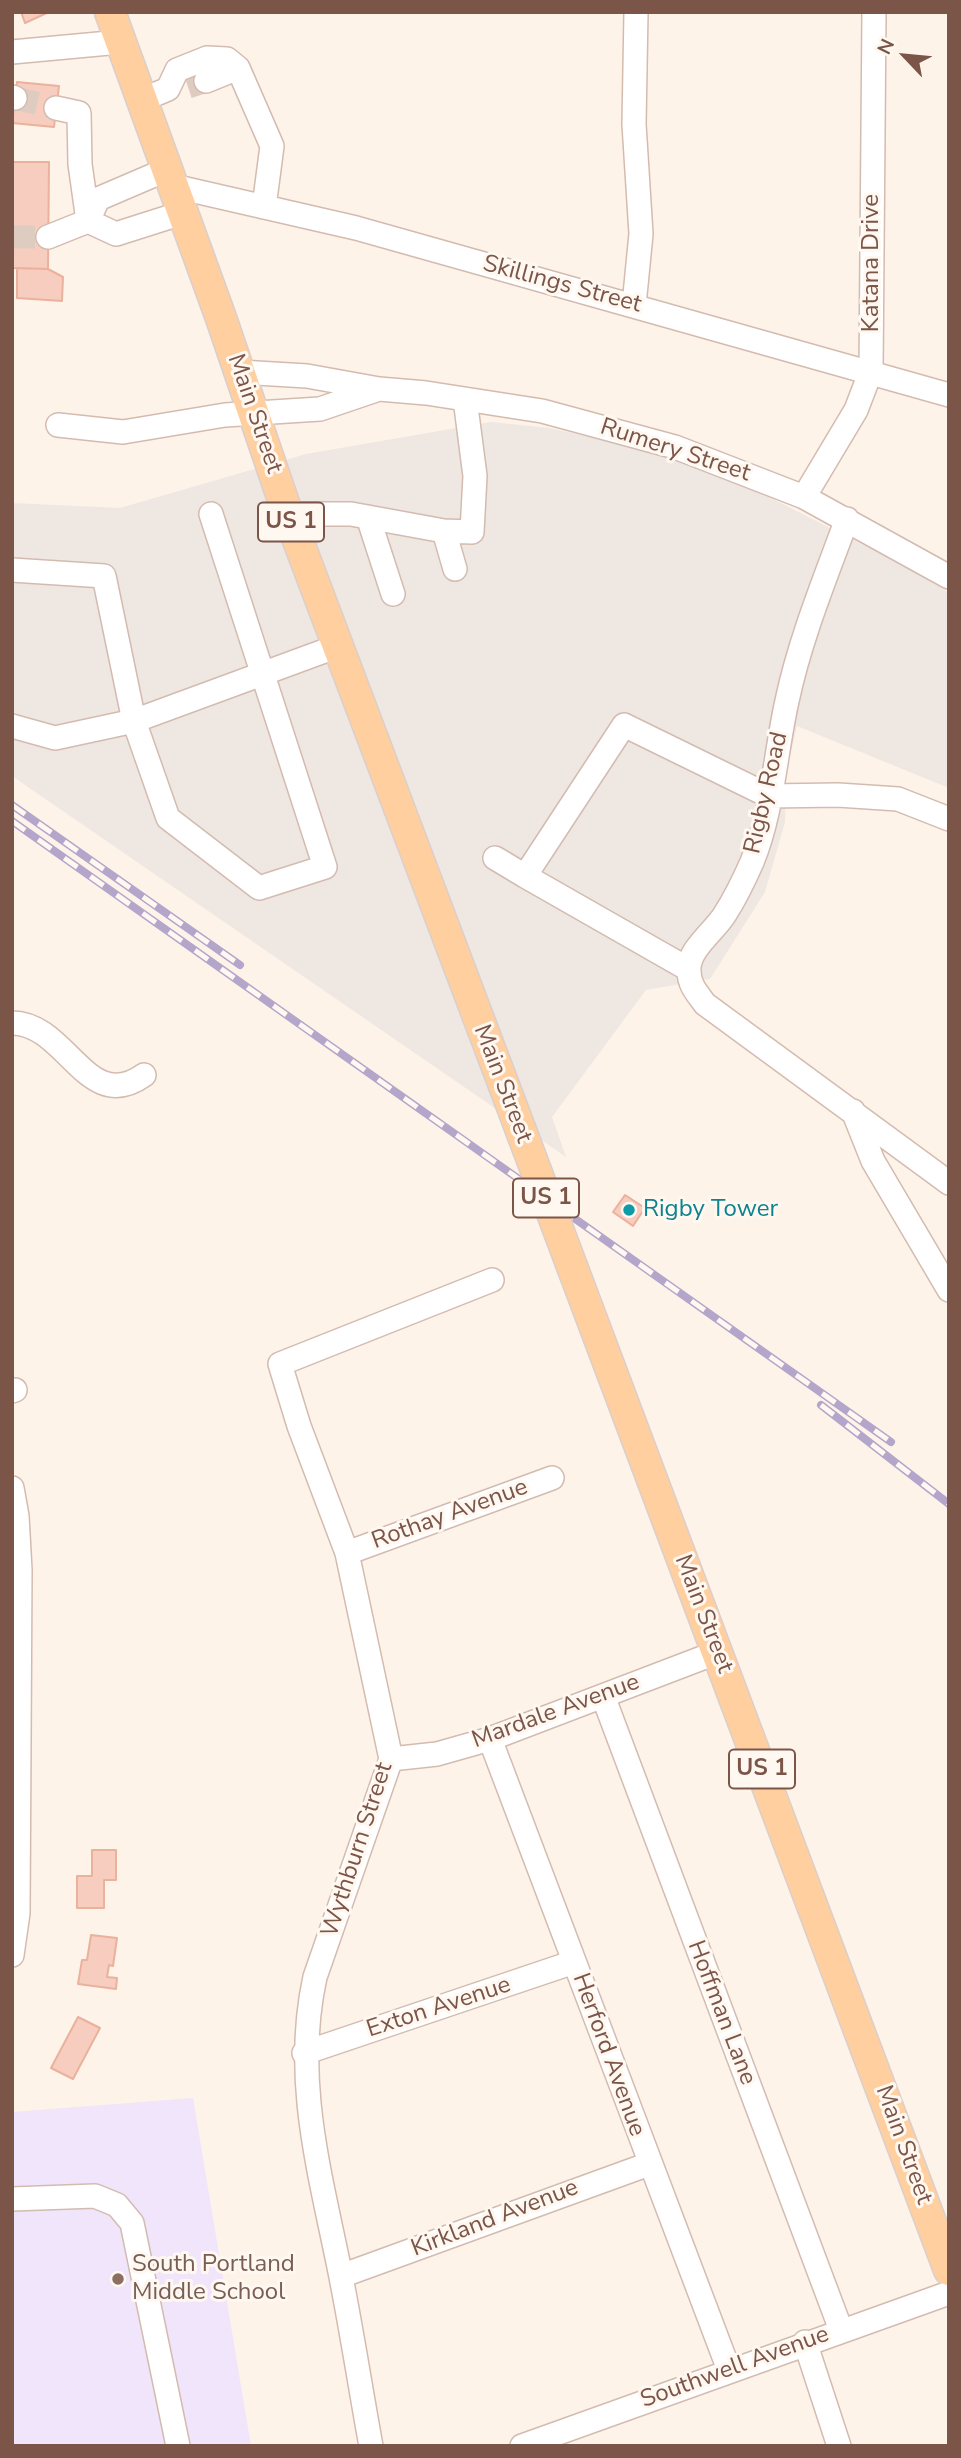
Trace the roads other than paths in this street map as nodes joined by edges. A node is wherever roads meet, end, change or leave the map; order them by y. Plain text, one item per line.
1 (110, 12) edge
2 (636, 12) edge
3 (874, 12) edge
4 (120, 42) junction
5 (12, 52) edge
6 (238, 68) junction
7 (176, 89) junction
8 (57, 108) tunnel mouth
9 (174, 189) junction
10 (264, 207) junction
11 (88, 221) junction
12 (48, 237) tunnel mouth
13 (634, 305) junction
14 (871, 371) junction
15 (240, 372) junction
16 (379, 389) junction
17 (949, 395) edge
18 (465, 399) junction
19 (255, 413) junction
20 (58, 425) dead end
21 (804, 497) junction
22 (288, 513) junction
23 (211, 514) dead end
24 (368, 517) junction
25 (847, 519) junction
26 (444, 531) junction
27 (455, 569) dead end
28 (12, 570) edge
29 (949, 578) edge
30 (393, 594) dead end
31 (338, 646) junction
32 (265, 674) junction
33 (134, 721) junction
34 (12, 726) edge
35 (769, 796) junction
36 (949, 819) edge
37 (495, 859) dead end
38 (525, 876) junction
39 (688, 969) junction
40 (12, 1023) edge
41 (144, 1075) dead end
42 (853, 1111) junction
43 (949, 1182) edge
44 (492, 1280) dead end
45 (949, 1290) edge
46 (552, 1478) dead end
47 (12, 1488) edge
48 (347, 1553) junction
49 (718, 1652) junction
50 (603, 1696) junction
51 (491, 1739) junction
52 (391, 1759) junction
53 (12, 1955) edge
54 (574, 1962) junction
55 (304, 2053) junction
56 (649, 2164) junction
57 (12, 2199) edge
58 (949, 2270) edge
59 (341, 2276) junction
60 (949, 2293) edge
61 (841, 2330) junction
62 (805, 2342) junction
63 (729, 2370) junction
64 (178, 2446) edge
65 (371, 2446) edge
66 (523, 2446) edge
67 (839, 2446) edge

1 - 4 main road, Main Street / US 1
2 - 13 street
3 - 14 street, Katana Drive
4 - 5 street
4 - 7 main road, Main Street / US 1
6 - 7 street
6 - 7 street
6 - 10 street
7 - 9 main road, Main Street / US 1
8 - 11 street
9 - 10 street, Skillings Street
9 - 11 street
9 - 11 street
9 - 15 main road, Main Street / US 1
10 - 13 street, Skillings Street
11 - 12 street
13 - 14 street, Skillings Street
14 - 17 street, Skillings Street
14 - 21 street, Katana Drive
15 - 16 street, Rumery Street
15 - 19 main road, Main Street / US 1
16 - 18 street, Rumery Street
16 - 19 street, Rumery Street
18 - 21 street, Rumery Street
18 - 26 street
19 - 20 street, Rumery Street
19 - 22 main road, Main Street / US 1
21 - 25 street, Rumery Street
22 - 24 street
22 - 31 main road, Main Street / US 1
23 - 32 street
24 - 26 street
24 - 30 street
25 - 29 street, Rumery Street
25 - 35 street, Rigby Road
26 - 27 street
28 - 33 street
31 - 32 street
31 - 49 main road, Main Street / US 1, bridge
32 - 33 street
32 - 33 street
33 - 34 street
35 - 36 street
35 - 38 street
35 - 39 street, Rigby Road
37 - 38 street
38 - 39 street
39 - 42 street
40 - 41 street
42 - 43 street
42 - 45 street
44 - 48 street, Wythburn Street
46 - 48 street, Rothay Avenue
47 - 53 street
48 - 52 street, Wythburn Street
49 - 50 street, Mardale Avenue
49 - 58 main road, Main Street / US 1
50 - 51 street, Mardale Avenue
50 - 61 street, Hoffman Lane
51 - 52 street, Mardale Avenue
51 - 54 street, Herford Avenue
52 - 55 street, Wythburn Street
54 - 55 street, Exton Avenue
54 - 56 street, Herford Avenue
55 - 59 street, Wythburn Street
56 - 59 street, Kirkland Avenue
56 - 63 street, Herford Avenue
57 - 64 street
59 - 65 street, Wythburn Street
60 - 61 street, Southwell Avenue
61 - 62 street, Southwell Avenue
62 - 63 street, Southwell Avenue
62 - 67 street
63 - 66 street, Southwell Avenue

